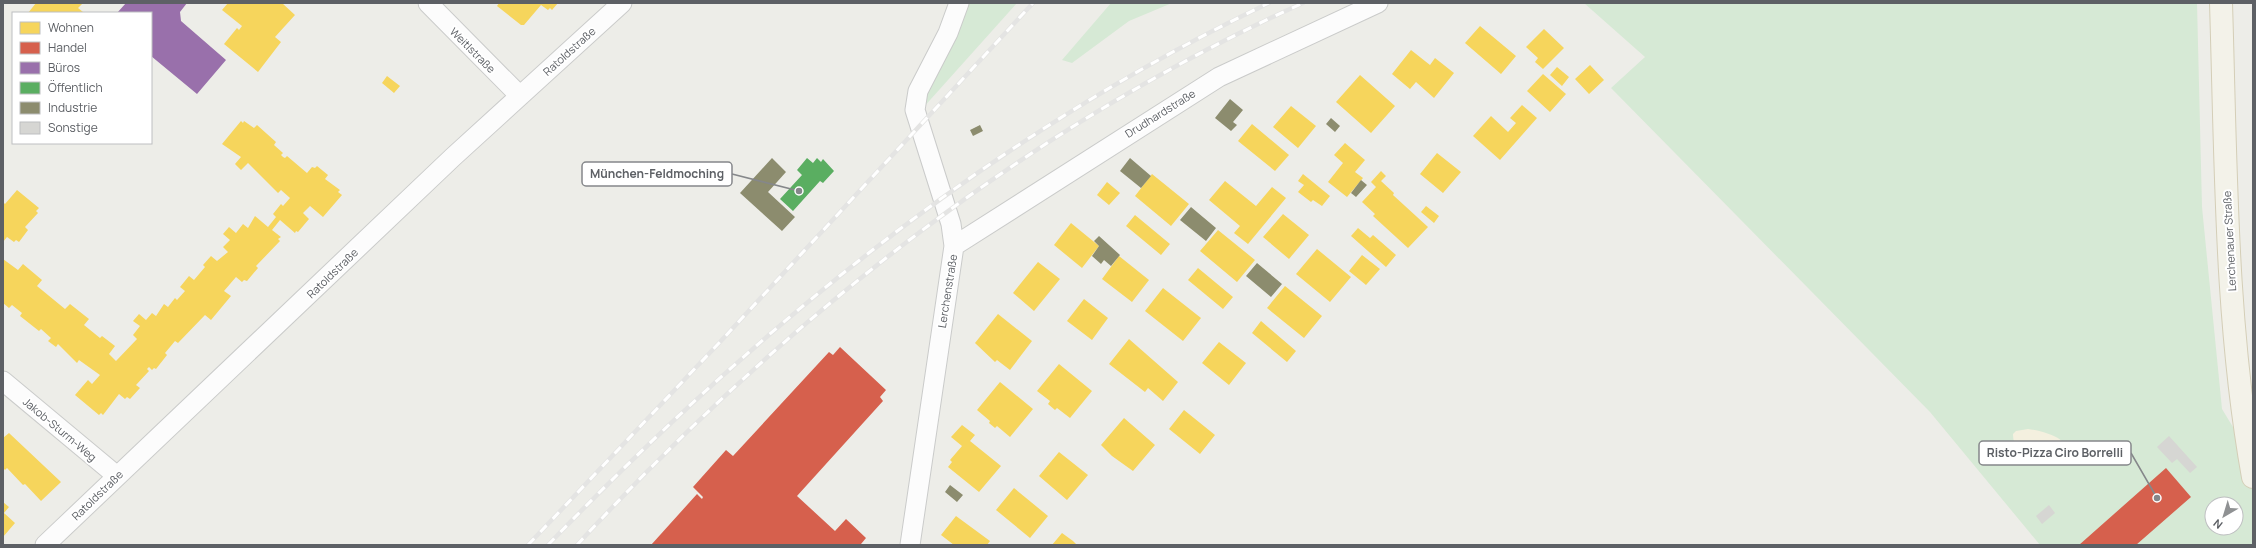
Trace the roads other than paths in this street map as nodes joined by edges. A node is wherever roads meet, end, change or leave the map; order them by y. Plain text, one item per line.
1 (428, 3) edge
2 (622, 3) edge
3 (960, 3) edge
4 (1378, 3) edge
5 (2221, 3) edge
6 (520, 96) junction
7 (954, 246) junction
8 (3, 382) edge
9 (117, 476) junction
10 (2253, 477) edge
11 (45, 545) edge
12 (910, 545) edge

1 - 6 street, Weitlstraße
2 - 6 street, Ratoldstraße
3 - 7 street, Lerchenstraße
4 - 7 street, Drudhardstraße
5 - 10 main road, Lerchenauer Straße
6 - 9 street, Ratoldstraße
7 - 12 street, Lerchenstraße
8 - 9 street, Jakob-Sturm-Weg
9 - 11 street, Ratoldstraße

